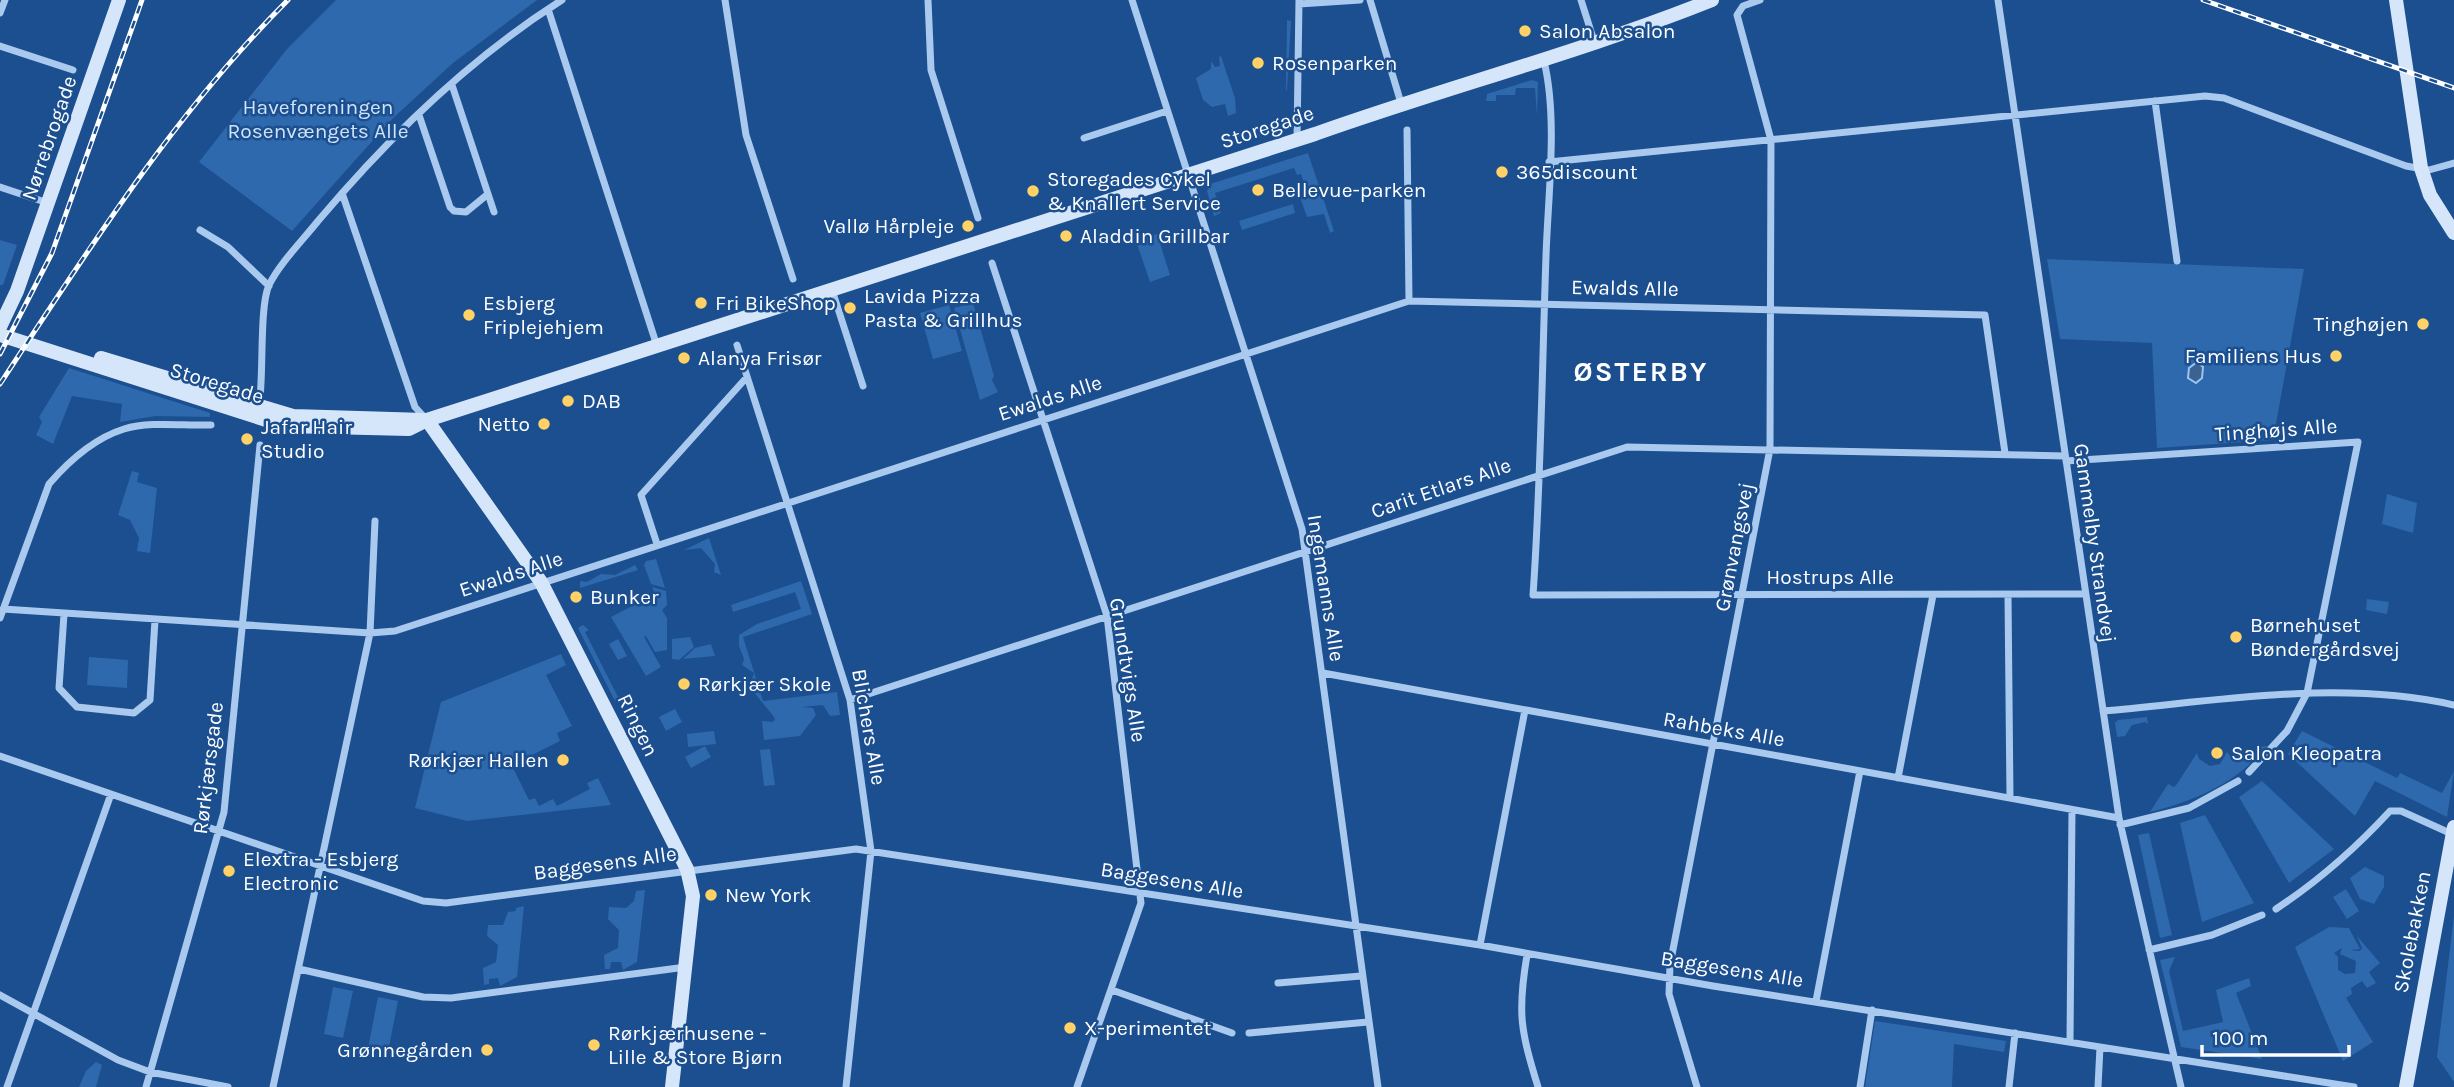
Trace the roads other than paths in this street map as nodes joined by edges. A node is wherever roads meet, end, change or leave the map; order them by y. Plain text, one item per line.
1 (5, 0) edge
2 (119, 0) edge
3 (562, 0) edge
4 (726, 0) edge
5 (928, 0) edge
6 (1132, 0) edge
7 (1360, 0) edge
8 (1370, 0) edge
9 (1581, 0) edge
10 (1712, 0) edge
11 (1760, 0) edge
12 (1998, 0) edge
13 (2396, 0) edge
14 (1299, 2) edge
15 (548, 9) junction
16 (0, 13) edge
17 (1595, 44) junction
18 (0, 46) edge
19 (1544, 61) junction
20 (73, 70) dead end
21 (452, 85) junction
22 (2155, 101) junction
23 (1401, 103) junction
24 (1167, 111) junction
25 (419, 115) junction
26 (2014, 117) junction
27 (1407, 130) dead end
28 (1084, 138) dead end
29 (1297, 140) junction
30 (1771, 140) junction
31 (1549, 162) junction
32 (2454, 163) edge
33 (2421, 168) junction
34 (1187, 174) junction
35 (0, 187) edge
36 (342, 193) junction
37 (488, 194) junction
38 (48, 203) junction
39 (494, 212) dead end
40 (978, 218) dead end
41 (200, 230) dead end
42 (2454, 233) edge
43 (2177, 261) dead end
44 (992, 263) dead end
45 (793, 279) dead end
46 (269, 286) junction
47 (832, 290) junction
48 (1409, 301) junction
49 (1544, 304) junction
50 (1770, 309) junction
51 (0, 327) edge
52 (0, 335) edge
53 (737, 345) dead end
54 (657, 346) junction
55 (58, 350) junction
56 (1244, 352) junction
57 (747, 377) junction
58 (863, 386) dead end
59 (259, 407) junction
60 (1042, 419) junction
61 (427, 420) junction
62 (211, 425) dead end
63 (260, 444) dead end
64 (1770, 449) junction
65 (2005, 453) junction
66 (2065, 459) junction
67 (1541, 473) junction
68 (788, 501) junction
69 (375, 521) dead end
70 (657, 544) junction
71 (1307, 552) junction
72 (541, 582) junction
73 (2085, 594) junction
74 (1743, 595) junction
75 (1933, 595) junction
76 (2008, 595) junction
77 (3, 609) junction
78 (64, 614) junction
79 (1107, 616) junction
80 (0, 618) edge
81 (155, 620) junction
82 (241, 625) junction
83 (370, 633) junction
84 (1323, 673) junction
85 (2307, 694) junction
86 (850, 700) junction
87 (2454, 705) edge
88 (1525, 710) junction
89 (2103, 711) junction
90 (1714, 745) junction
91 (0, 756) edge
92 (1860, 771) junction
93 (2249, 772) dead end
94 (1898, 778) junction
95 (2238, 780) dead end
96 (111, 794) junction
97 (2010, 799) junction
98 (2072, 810) junction
99 (2120, 822) junction
100 (2453, 830) edge
101 (220, 832) junction
102 (870, 851) junction
103 (322, 866) junction
104 (687, 869) junction
105 (1140, 893) junction
106 (2276, 909) dead end
107 (2262, 915) dead end
108 (1356, 928) junction
109 (1480, 945) junction
110 (2149, 950) junction
111 (1527, 955) junction
112 (687, 967) junction
113 (299, 969) junction
114 (1362, 975) junction
115 (1669, 977) junction
116 (1278, 984) dead end
117 (1112, 990) junction
118 (0, 995) edge
119 (1816, 1001) junction
120 (1872, 1010) junction
121 (33, 1013) junction
122 (1368, 1022) junction
123 (1232, 1033) dead end
124 (1249, 1033) dead end
125 (2015, 1033) junction
126 (2070, 1042) junction
127 (2100, 1047) junction
128 (2174, 1058) junction
129 (150, 1072) junction
130 (6, 1087) edge
131 (146, 1087) edge
132 (228, 1087) edge
133 (273, 1087) edge
134 (673, 1087) edge
135 (846, 1087) edge
136 (1077, 1087) edge
137 (1378, 1087) edge
138 (1538, 1087) edge
139 (1696, 1087) edge
140 (1860, 1087) edge
141 (2009, 1087) edge
142 (2098, 1087) edge
143 (2181, 1087) edge
144 (2354, 1087) edge
145 (2406, 1087) edge

1 - 16 street
2 - 38 street, Nørrebrogade
3 - 15 street
4 - 45 street
5 - 40 street
6 - 24 street, Ingemanns Alle
7 - 14 street
8 - 23 street
9 - 17 street
10 - 17 street, Storegade
11 - 30 street, Grønvangsvej
12 - 26 street, Gammelby Strandvej
13 - 33 street
14 - 29 street
15 - 21 street
15 - 54 street
17 - 19 street, Storegade
18 - 20 street
19 - 23 street, Storegade
19 - 31 street
21 - 25 street
21 - 37 street
22 - 26 street
22 - 33 street
22 - 43 street
23 - 29 street, Storegade
24 - 28 street
24 - 34 street, Ingemanns Alle
25 - 36 street
25 - 37 street
26 - 30 street
26 - 66 street, Gammelby Strandvej
27 - 48 street
29 - 34 street, Storegade
30 - 31 street
30 - 50 street, Grønvangsvej
31 - 49 street
32 - 33 street
33 - 42 street
34 - 47 street, Storegade
34 - 56 street, Ingemanns Alle
35 - 38 street
36 - 46 street
36 - 61 street
37 - 39 street
38 - 51 street, Nørrebrogade
41 - 46 street
44 - 60 street, Grundtvigs Alle
46 - 59 street
47 - 54 street, Storegade
47 - 58 street
48 - 49 street, Ewalds Alle
48 - 56 street, Ewalds Alle
49 - 50 street, Ewalds Alle
49 - 67 street
50 - 64 street, Grønvangsvej
50 - 65 street, Ewalds Alle
51 - 55 street, Storegade
52 - 55 street, Storegade
53 - 57 street, Blichers Alle
54 - 61 street, Storegade
55 - 59 street, Storegade
55 - 61 street, Storegade
56 - 60 street, Ewalds Alle
56 - 71 street, Ingemanns Alle
57 - 68 street, Blichers Alle
57 - 70 street
59 - 61 street, Storegade
60 - 68 street, Ewalds Alle
60 - 79 street, Grundtvigs Alle
61 - 72 street, Ringen
62 - 77 street
63 - 82 street, Rørkjærsgade
64 - 65 street, Carit Etlars Alle
64 - 67 street, Carit Etlars Alle
64 - 74 street, Grønvangsvej
65 - 66 street, Carit Etlars Alle
66 - 73 street, Gammelby Strandvej
66 - 85 street, Tinghøjs Alle
67 - 71 street, Carit Etlars Alle
67 - 74 street, Hostrups Alle
68 - 70 street, Ewalds Alle
68 - 86 street, Blichers Alle
69 - 83 street
70 - 72 street, Ewalds Alle
71 - 79 street, Carit Etlars Alle
71 - 84 street, Ingemanns Alle
72 - 83 street, Ewalds Alle
72 - 104 street, Ringen
73 - 76 street, Hostrups Alle
73 - 89 street, Gammelby Strandvej
74 - 75 street, Hostrups Alle
74 - 90 street, Grønvangsvej
75 - 76 street, Hostrups Alle
75 - 94 street
76 - 97 street
77 - 78 street, Ewalds Alle
77 - 80 street
78 - 81 street, Ewalds Alle
78 - 81 street
79 - 86 street, Carit Etlars Alle
79 - 105 street, Grundtvigs Alle
81 - 82 street, Ewalds Alle
82 - 83 street, Ewalds Alle
82 - 101 street, Rørkjærsgade
83 - 103 street
84 - 88 street, Rahbeks Alle
84 - 108 street, Ingemanns Alle
85 - 87 street
85 - 89 street
85 - 93 street
86 - 102 street, Blichers Alle
88 - 90 street, Rahbeks Alle
88 - 109 street
89 - 99 street, Gammelby Strandvej
90 - 92 street, Rahbeks Alle
90 - 115 street, Grønvangsvej
91 - 96 street, Baggesens Alle
92 - 94 street, Rahbeks Alle
92 - 119 street
94 - 97 street, Rahbeks Alle
95 - 99 street
96 - 101 street, Baggesens Alle
96 - 121 street
97 - 98 street, Rahbeks Alle
98 - 99 street, Rahbeks Alle
98 - 126 street
99 - 110 street, Gammelby Strandvej
100 - 106 street
100 - 145 street, Skolebakken
101 - 103 street, Baggesens Alle
101 - 129 street, Rørkjærsgade
102 - 104 street, Baggesens Alle
102 - 105 street, Baggesens Alle
102 - 135 street, Blichers Alle
103 - 104 street, Baggesens Alle
103 - 113 street
104 - 112 street, Ringen
105 - 108 street, Baggesens Alle
105 - 117 street, Grundtvigs Alle
107 - 110 street
108 - 109 street, Baggesens Alle
108 - 114 street, Ingemanns Alle
109 - 111 street, Baggesens Alle
110 - 128 street, Gammelby Strandvej
111 - 115 street, Baggesens Alle
111 - 138 street
112 - 113 street
112 - 134 street, Ringen
113 - 133 street
114 - 116 street
114 - 122 street, Ingemanns Alle
115 - 119 street, Baggesens Alle
115 - 139 street, Grønvangsvej
117 - 123 street
117 - 136 street, Grundtvigs Alle
118 - 121 street
119 - 120 street, Baggesens Alle
120 - 125 street, Baggesens Alle
120 - 140 street
121 - 129 street
121 - 130 street
122 - 124 street
122 - 137 street, Ingemanns Alle
125 - 126 street, Baggesens Alle
125 - 141 street
126 - 127 street, Baggesens Alle
127 - 128 street, Baggesens Alle
127 - 142 street
128 - 143 street, Gammelby Strandvej
128 - 144 street, Baggesens Alle
129 - 131 street, Rørkjærsgade
129 - 132 street

